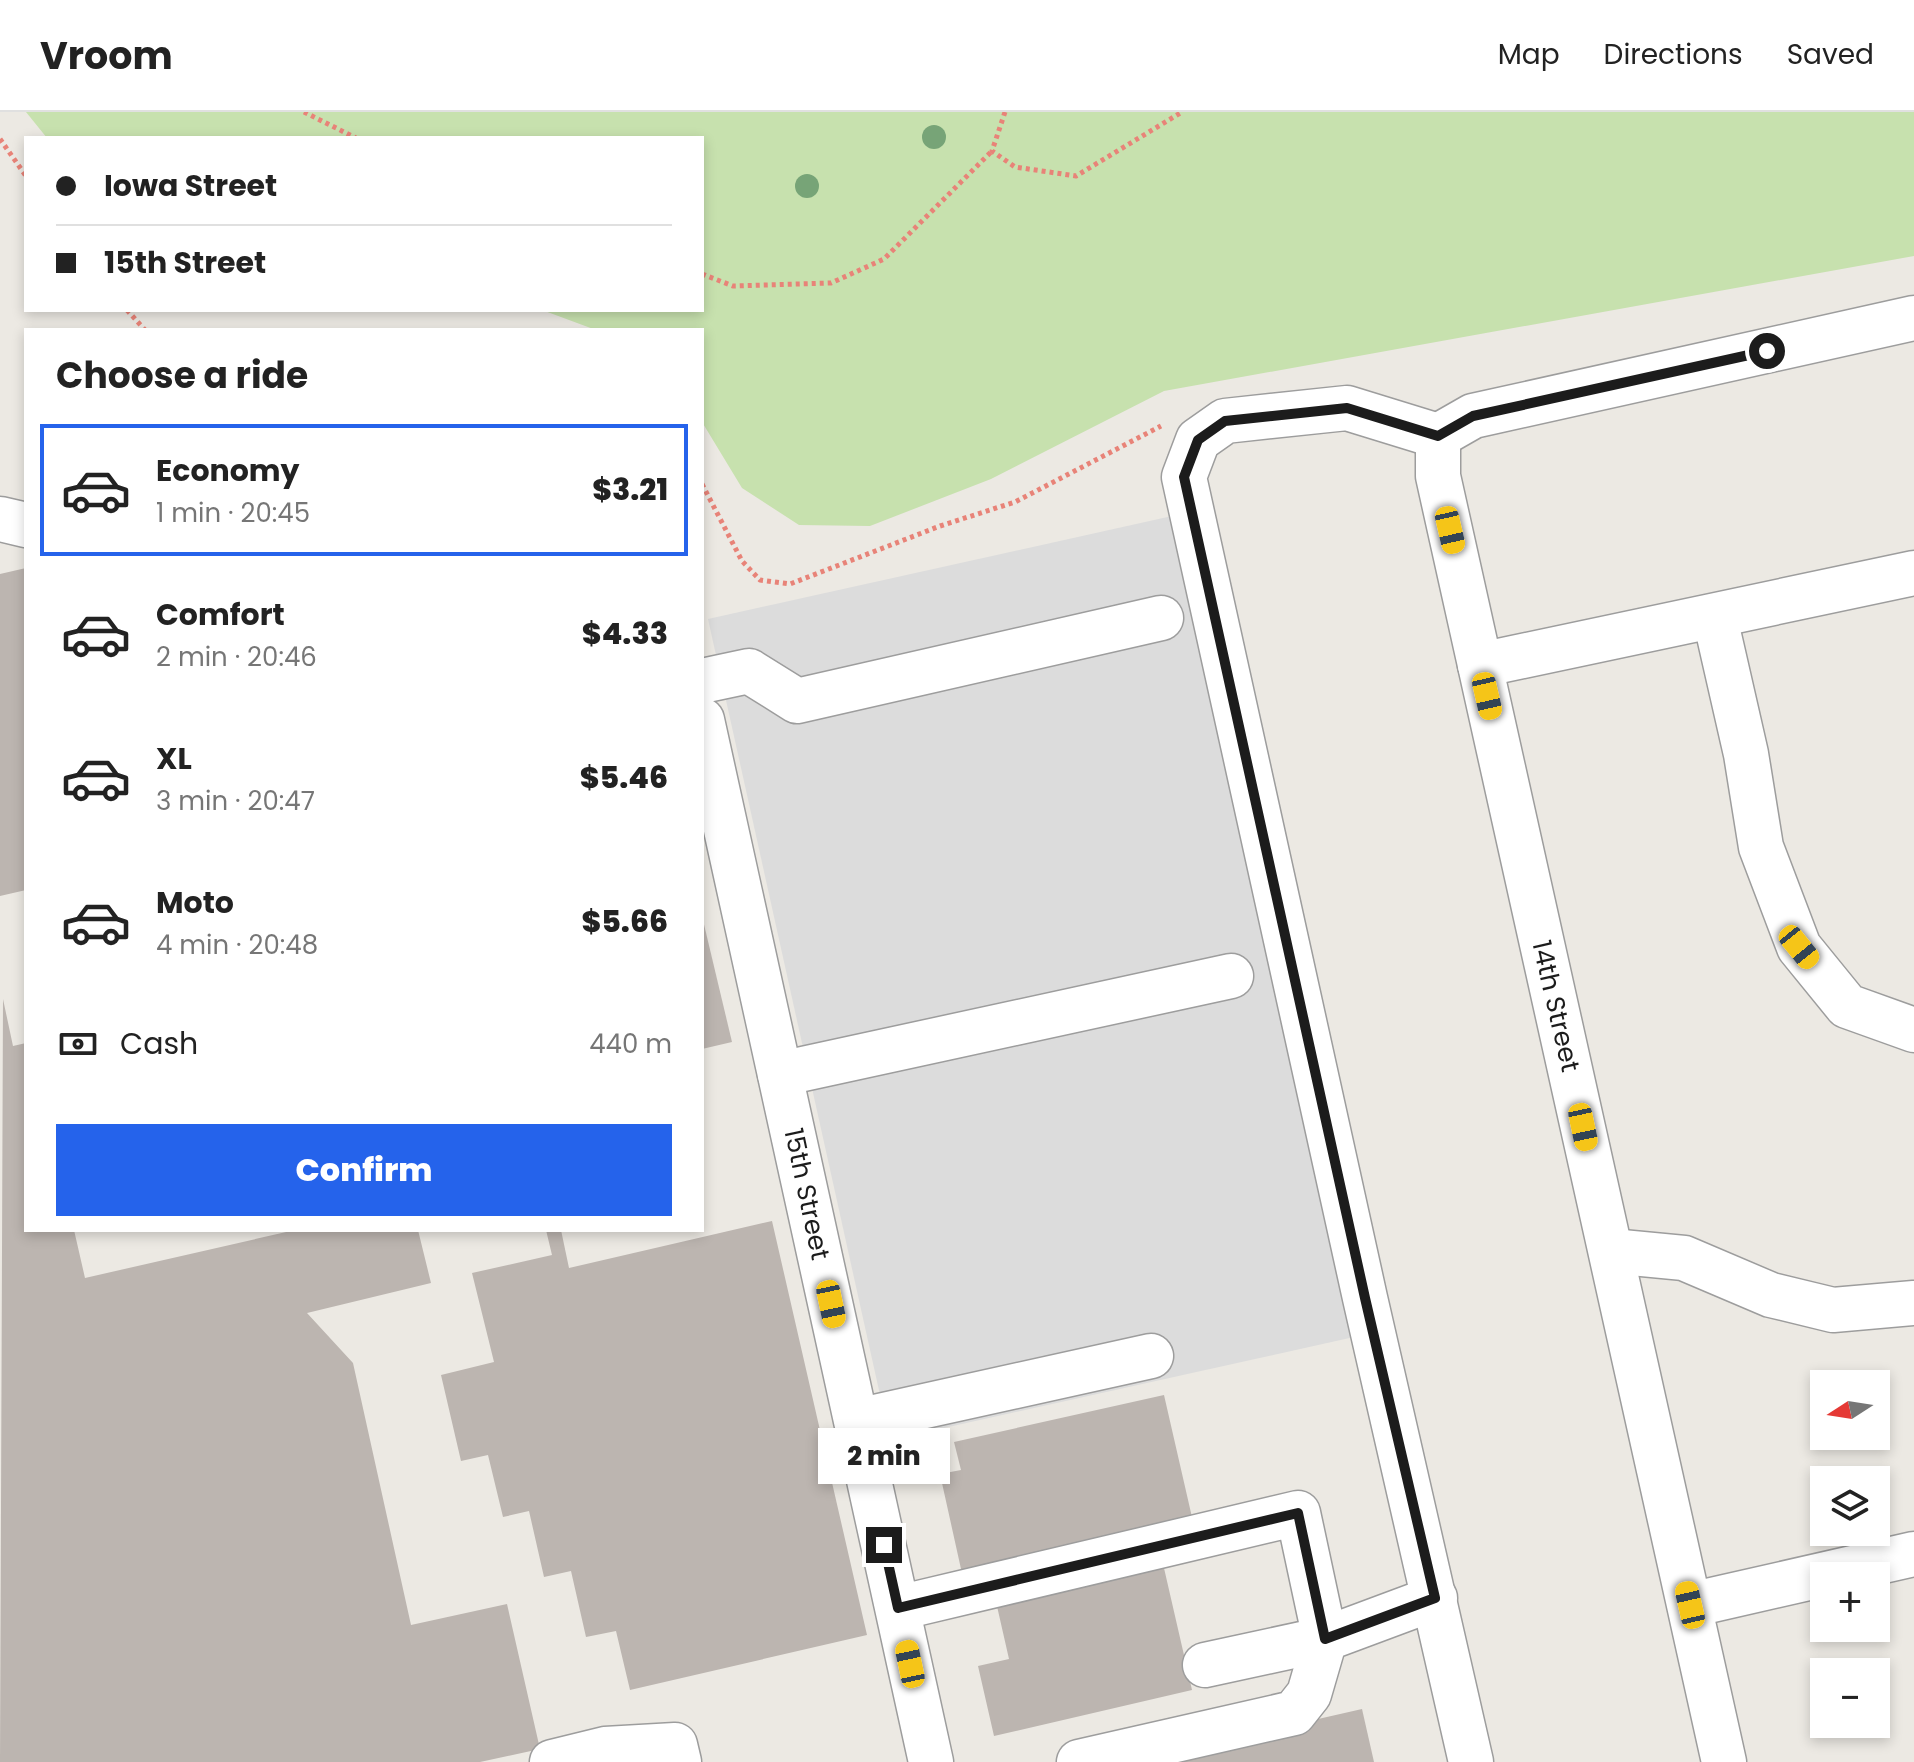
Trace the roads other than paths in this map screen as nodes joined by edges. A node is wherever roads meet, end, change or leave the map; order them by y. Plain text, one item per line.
1 (1914, 318) edge
2 (1438, 436) junction
3 (0, 519) edge
4 (24, 525) edge
5 (1914, 573) edge
6 (1161, 618) dead end
7 (1715, 618) junction
8 (1480, 665) junction
9 (704, 681) edge
10 (704, 729) edge
11 (1231, 976) dead end
12 (1914, 1030) edge
13 (780, 1074) junction
14 (1611, 1251) junction
15 (1914, 1303) edge
16 (1151, 1356) dead end
17 (857, 1421) junction
18 (1914, 1554) edge
19 (1435, 1598) junction
20 (1690, 1605) junction
21 (898, 1608) junction
22 (1325, 1639) junction
23 (1205, 1665) dead end
24 (552, 1762) edge
25 (679, 1762) edge
26 (931, 1762) edge
27 (1079, 1762) edge
28 (1471, 1762) edge
29 (1724, 1762) edge

1 - 2 street
2 - 8 street, 14th Street
2 - 19 street
3 - 4 street
5 - 7 street
6 - 9 street
7 - 8 street
7 - 12 street
8 - 14 street, 14th Street
10 - 13 street, 15th Street
11 - 13 street
13 - 17 street, 15th Street
14 - 15 street
14 - 20 street, 14th Street
16 - 17 street
17 - 21 street, 15th Street
18 - 20 street
19 - 22 street
19 - 28 street
20 - 29 street, 14th Street
21 - 22 street
21 - 26 street, 15th Street
22 - 23 street
22 - 27 street
24 - 25 street

